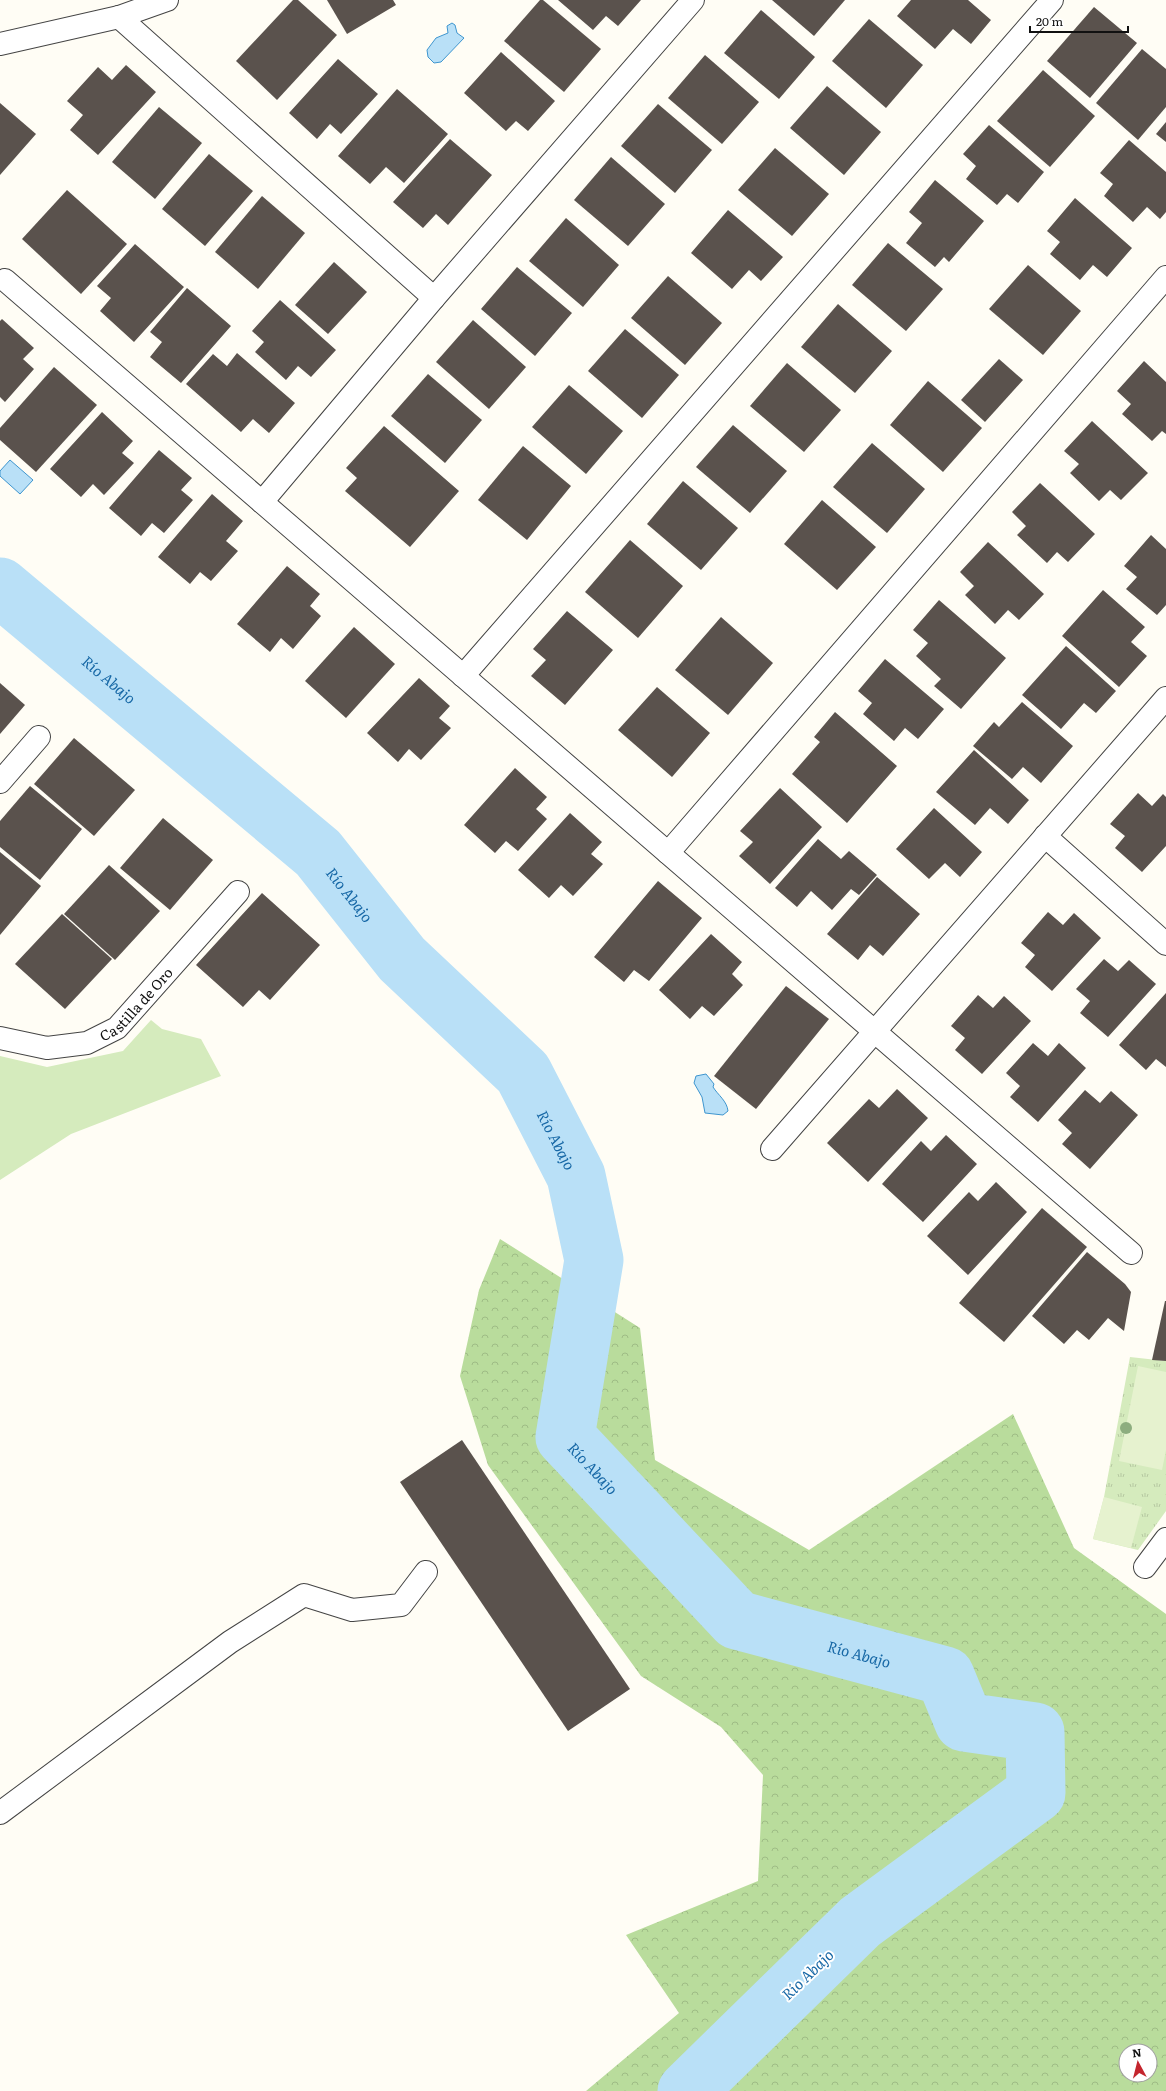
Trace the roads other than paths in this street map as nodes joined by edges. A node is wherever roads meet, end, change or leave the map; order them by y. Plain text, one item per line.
1 (167, 0) edge
2 (693, 0) edge
3 (1052, 0) edge
4 (119, 17) junction
5 (0, 44) edge
6 (1166, 277) edge
7 (5, 280) dead end
8 (434, 298) junction
9 (262, 502) junction
10 (463, 676) junction
11 (1166, 698) edge
12 (39, 737) dead end
13 (0, 782) edge
14 (1045, 836) junction
15 (668, 853) junction
16 (238, 892) dead end
17 (1166, 944) edge
18 (875, 1032) junction
19 (0, 1038) edge
20 (772, 1149) dead end
21 (1131, 1253) dead end
22 (1166, 1539) edge
23 (1145, 1567) dead end
24 (426, 1572) dead end
25 (0, 1813) edge

1 - 4 street
2 - 8 street
3 - 10 street
4 - 5 street
4 - 8 street
6 - 15 street
7 - 9 street
8 - 9 street
9 - 10 street
10 - 15 street
11 - 14 street
12 - 13 street
14 - 17 street
14 - 18 street
15 - 18 street
16 - 19 street, Castilla de Oro
18 - 20 street
18 - 21 street
22 - 23 street
24 - 25 street

